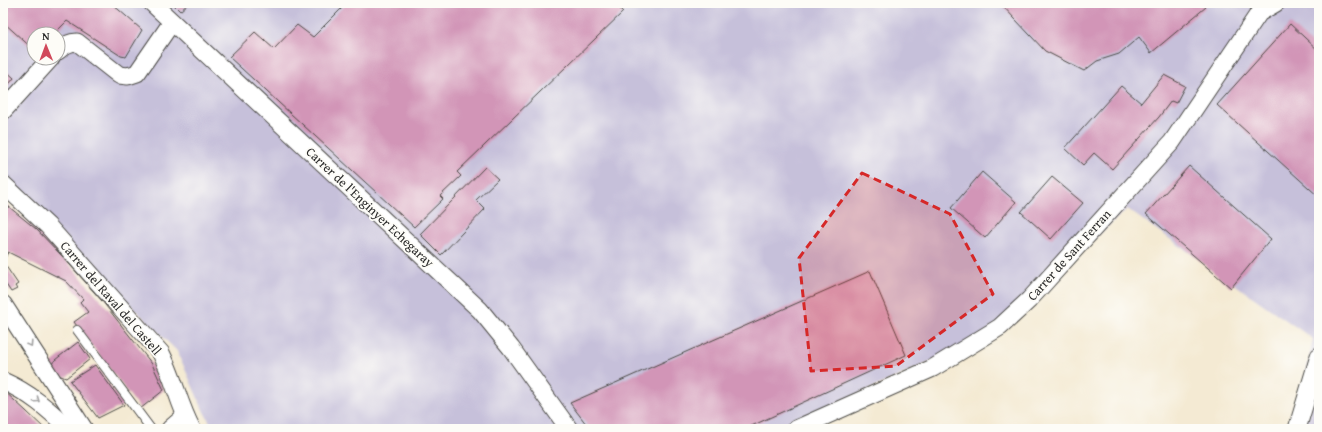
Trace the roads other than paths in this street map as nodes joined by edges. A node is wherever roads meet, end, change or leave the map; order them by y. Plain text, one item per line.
1 (152, 3) edge
2 (1276, 3) edge
3 (172, 22) junction
4 (66, 44) edge
5 (45, 66) edge
6 (3, 111) edge
7 (3, 184) edge
8 (6, 308) edge
9 (77, 330) dead end
10 (1319, 356) edge
11 (3, 381) edge
12 (189, 423) edge
13 (69, 429) edge
14 (84, 429) edge
15 (151, 429) edge
16 (170, 429) edge
17 (569, 429) edge
18 (796, 429) edge
19 (1297, 429) edge

1 - 3 street, Carrer de l'Enginyer Echegaray
2 - 18 street, Carrer de Sant Ferran
3 - 4 street
3 - 17 street, Carrer de l'Enginyer Echegaray
5 - 6 street
7 - 12 street, Carrer del Raval del Castell
8 -> 14 street
9 - 15 lane
10 - 19 street
11 -> 13 street
12 - 16 street

